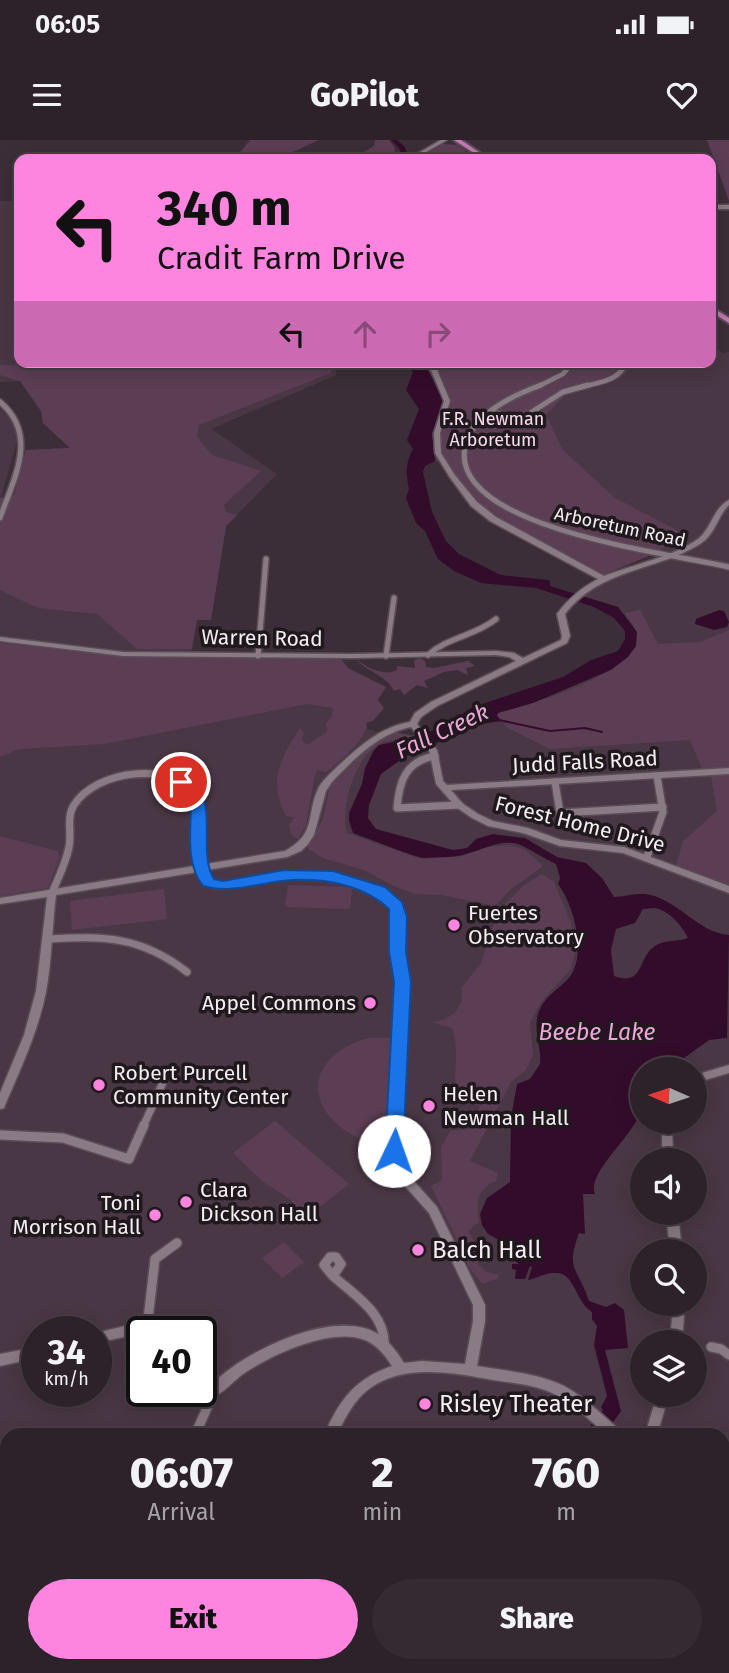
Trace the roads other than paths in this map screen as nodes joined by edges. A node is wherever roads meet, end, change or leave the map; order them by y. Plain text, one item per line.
1 (445, 140) edge
2 (457, 140) edge
3 (420, 154) edge
4 (478, 154) edge
5 (431, 368) edge
6 (569, 368) edge
7 (625, 368) edge
8 (0, 402) edge
9 (492, 412) junction
10 (729, 502) edge
11 (0, 519) edge
12 (671, 554) junction
13 (266, 559) dead end
14 (729, 566) edge
15 (604, 579) junction
16 (394, 598) dead end
17 (496, 619) dead end
18 (0, 639) edge
19 (428, 655) junction
20 (258, 656) junction
21 (386, 656) junction
22 (523, 661) junction
23 (415, 728) junction
24 (433, 752) junction
25 (729, 771) edge
26 (657, 776) junction
27 (555, 782) junction
28 (443, 788) junction
29 (459, 805) junction
30 (663, 807) junction
31 (647, 857) junction
32 (202, 868) junction
33 (729, 890) edge
34 (52, 892) junction
35 (0, 901) edge
36 (48, 939) junction
37 (187, 972) dead end
38 (729, 1069) edge
39 (168, 1071) dead end
40 (707, 1075) edge
41 (0, 1105) edge
42 (0, 1135) edge
43 (177, 1243) dead end
44 (332, 1276) dead end
45 (148, 1316) edge
46 (384, 1347) junction
47 (711, 1347) dead end
48 (21, 1355) edge
49 (729, 1355) edge
50 (0, 1360) edge
51 (400, 1367) junction
52 (470, 1369) junction
53 (217, 1388) edge
54 (207, 1407) edge
55 (659, 1407) edge
56 (198, 1428) edge
57 (334, 1428) edge
58 (607, 1428) edge
59 (653, 1428) edge

1 - 3 street
2 - 4 main road
5 - 15 street
6 - 9 street, Arboretum Road
7 - 9 street
8 - 11 street
9 - 12 street, Arboretum Road
10 - 12 street
12 - 14 street, Arboretum Road
12 - 15 street
13 - 20 street
15 - 22 street
16 - 21 street
17 - 19 street
18 - 20 street, Warren Road
19 - 21 street, Warren Road
19 - 22 street, Warren Road
20 - 21 street, Warren Road
22 - 23 street
23 - 24 street
23 - 32 street
24 - 28 street, Forest Home Drive
24 - 29 street
25 - 26 street, Judd Falls Road
26 - 27 street, Judd Falls Road
26 - 30 street
27 - 28 street, Judd Falls Road
27 - 30 street
28 - 29 street, Forest Home Drive
29 - 31 street, Forest Home Drive
30 - 31 street
31 - 33 street, Forest Home Drive
32 - 34 street
32 - 34 street
32 - 52 street
34 - 35 street
34 - 36 street
36 - 37 street
36 - 41 street
38 - 40 street
39 - 42 street
43 - 45 street
44 - 46 street
46 - 51 street
46 - 53 street
47 - 49 street
48 - 50 street
51 - 52 street
51 - 57 street
52 - 58 street
54 - 56 street
55 - 59 street

